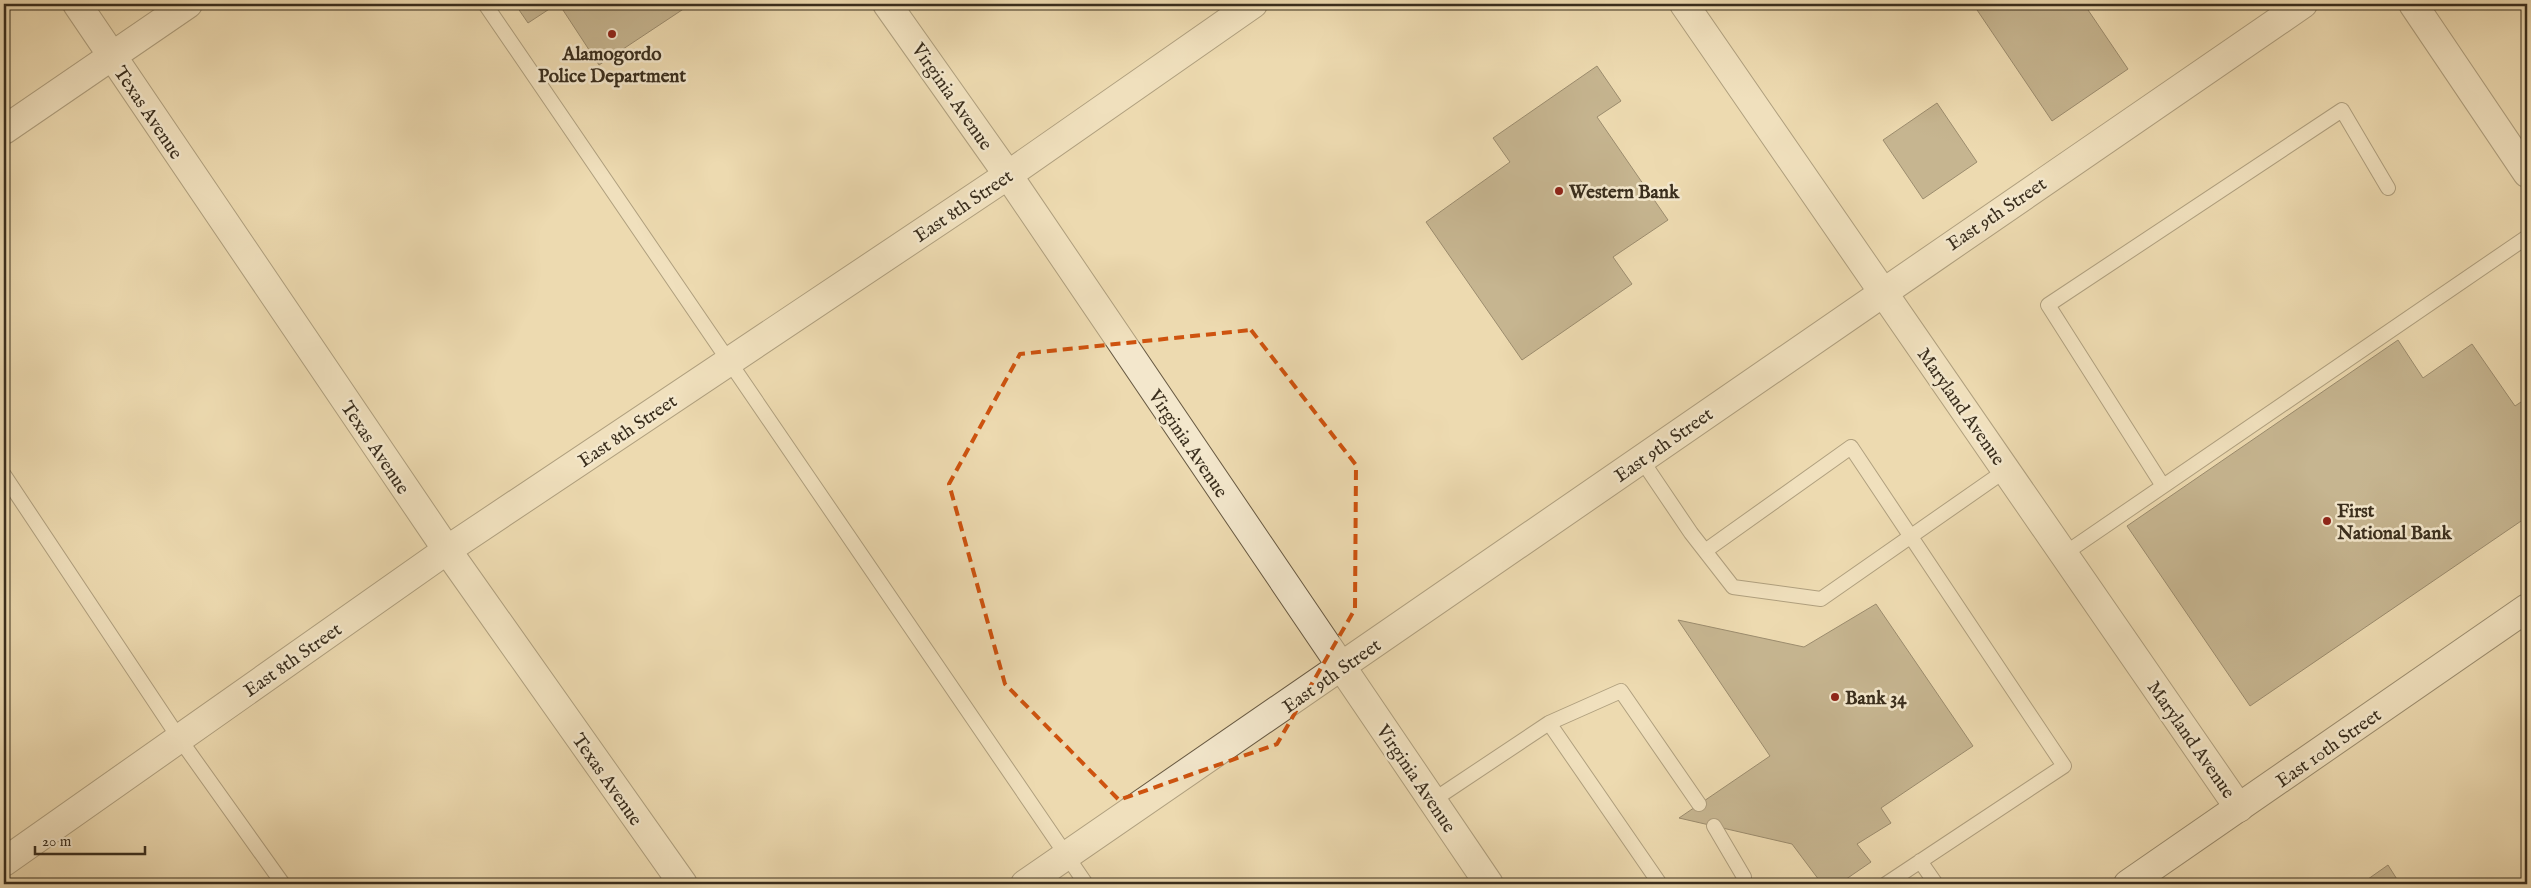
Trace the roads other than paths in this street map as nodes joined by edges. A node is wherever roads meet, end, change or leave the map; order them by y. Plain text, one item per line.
1 (77, 4) edge
2 (188, 4) edge
3 (485, 4) edge
4 (888, 4) edge
5 (1253, 4) edge
6 (1684, 4) edge
7 (2303, 4) edge
8 (2413, 4) edge
9 (112, 57) junction
10 (4, 130) edge
11 (2527, 173) edge
12 (1008, 175) junction
13 (2388, 188) dead end
14 (2527, 237) edge
15 (1883, 291) junction
16 (729, 361) junction
17 (1641, 459) junction
18 (2006, 470) junction
19 (4, 475) edge
20 (2163, 486) junction
21 (1910, 537) junction
22 (447, 550) junction
23 (1705, 551) junction
24 (2064, 554) junction
25 (2527, 608) edge
26 (1342, 668) junction
27 (1549, 723) junction
28 (179, 738) junction
29 (1432, 801) junction
30 (1700, 804) dead end
31 (2239, 808) junction
32 (1714, 826) dead end
33 (1067, 856) junction
34 (1920, 861) junction
35 (4, 862) edge
36 (283, 884) edge
37 (683, 884) edge
38 (1025, 884) edge
39 (1086, 884) edge
40 (1489, 884) edge
41 (1660, 884) edge
42 (1744, 884) edge
43 (1886, 884) edge
44 (1936, 884) edge
45 (2128, 884) edge

1 - 9 street, Texas Avenue
2 - 9 street
3 - 16 lane
4 - 12 street, Virginia Avenue
5 - 12 street, East 8th Street
6 - 15 street, Maryland Avenue
7 - 15 street, East 9th Street
8 - 11 street
9 - 10 street
9 - 22 street, Texas Avenue
12 - 16 street, East 8th Street
12 - 26 street, Virginia Avenue
13 - 20 lane
14 - 20 lane
15 - 17 street, East 9th Street
15 - 18 street, Maryland Avenue
16 - 22 street, East 8th Street
16 - 33 lane
17 - 23 lane
17 - 26 street, East 9th Street
18 - 21 lane
18 - 24 street, Maryland Avenue
19 - 28 lane
20 - 24 lane
21 - 23 lane
21 - 23 lane
21 - 34 lane
22 - 28 street, East 8th Street
22 - 37 street, Texas Avenue
24 - 31 street, Maryland Avenue
25 - 31 street, East 10th Street
26 - 29 street, Virginia Avenue
26 - 33 street, East 9th Street
27 - 29 lane
27 - 30 lane
27 - 41 lane
28 - 35 street, East 8th Street
28 - 36 lane
29 - 40 street, Virginia Avenue
31 - 45 street, East 10th Street
32 - 42 lane
33 - 38 street, East 9th Street
33 - 39 lane
34 - 43 lane
34 - 44 lane

